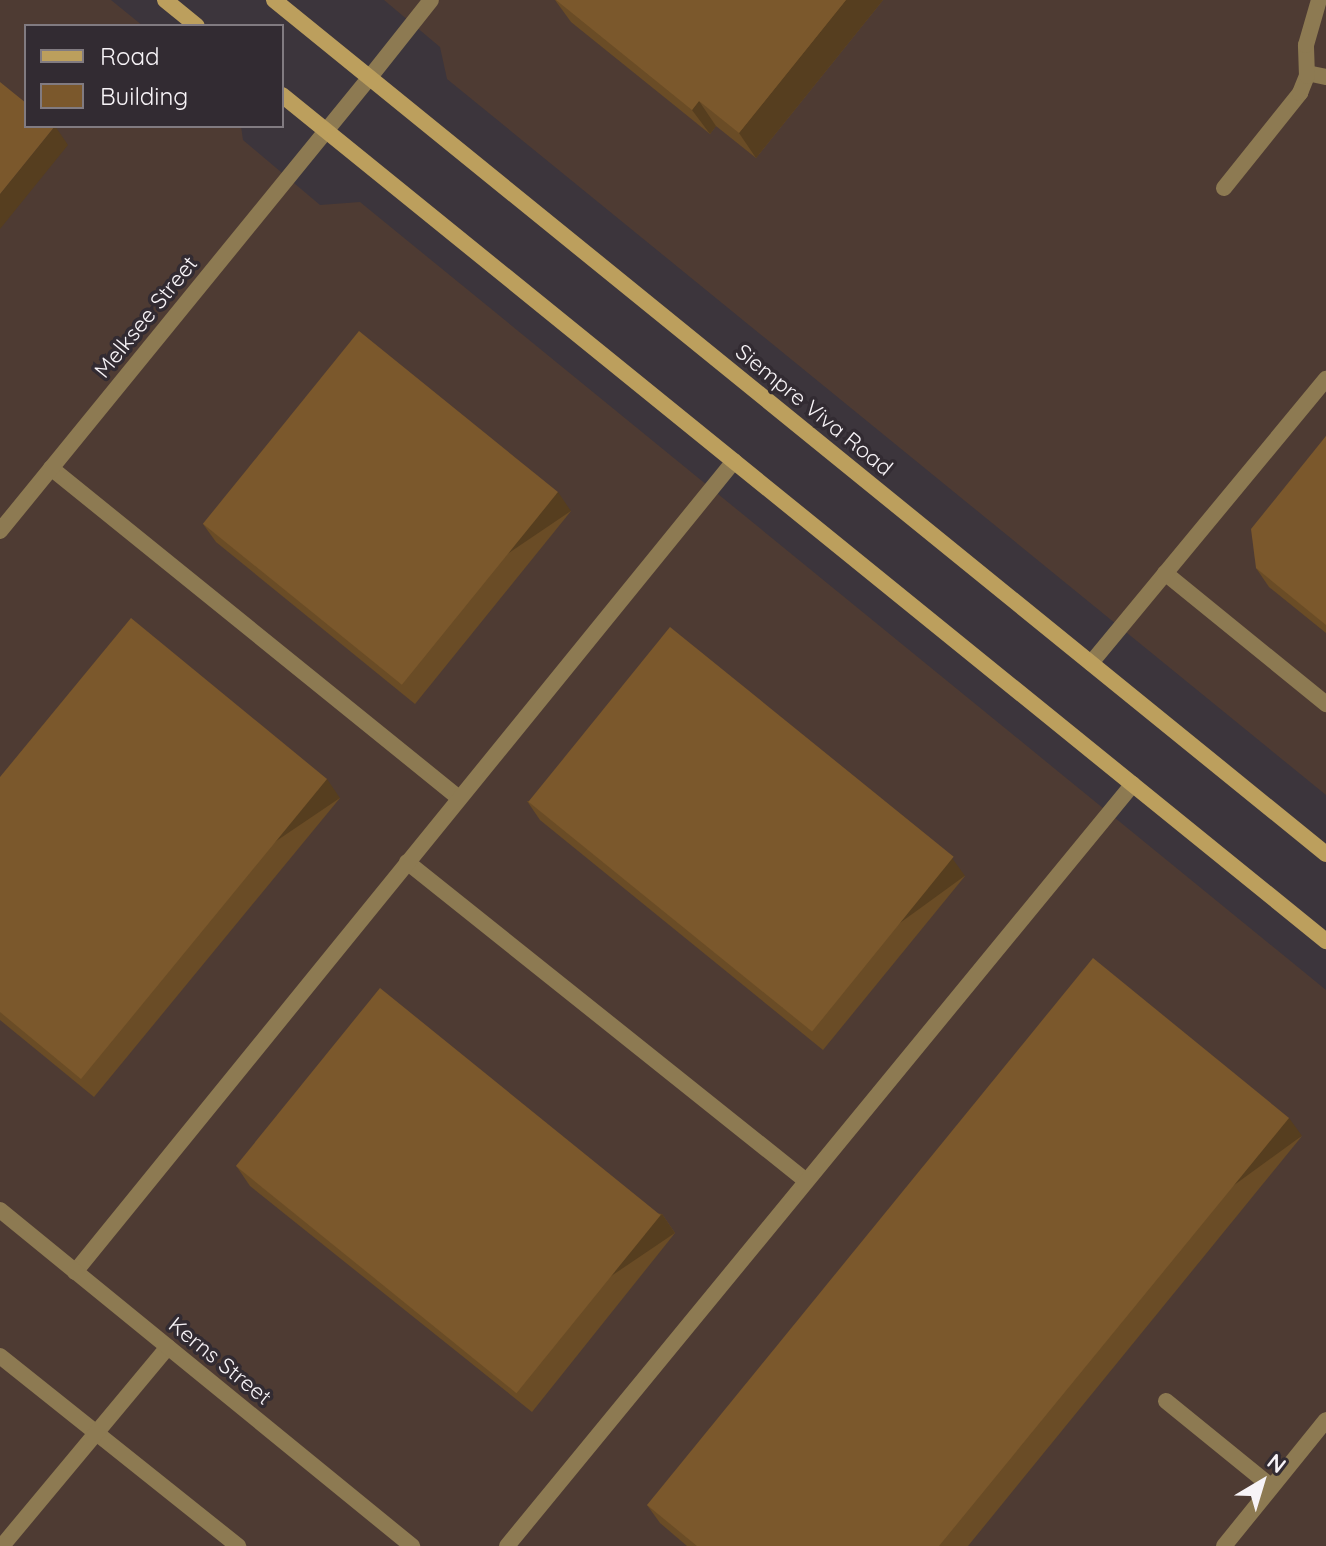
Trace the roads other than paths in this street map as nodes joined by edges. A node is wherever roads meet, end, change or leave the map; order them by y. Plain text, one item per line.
1 (165, 0) edge
2 (274, 0) edge
3 (431, 0) edge
4 (1319, 0) edge
5 (195, 24) edge
6 (1307, 73) junction
7 (370, 77) junction
8 (1326, 77) edge
9 (284, 97) edge
10 (326, 131) junction
11 (1224, 188) dead end
12 (1326, 379) edge
13 (734, 461) junction
14 (51, 468) junction
15 (0, 531) edge
16 (1165, 573) junction
17 (1091, 663) junction
18 (1326, 704) edge
19 (1133, 784) junction
20 (459, 798) junction
21 (1326, 854) edge
22 (407, 862) junction
23 (1326, 941) edge
24 (805, 1180) junction
25 (0, 1210) edge
26 (75, 1272) junction
27 (168, 1347) junction
28 (0, 1356) edge
29 (1166, 1401) dead end
30 (1326, 1420) edge
31 (96, 1435) junction
32 (1272, 1487) junction
33 (1231, 1544) edge
34 (2, 1546) edge
35 (238, 1546) edge
36 (412, 1546) edge
37 (507, 1546) edge

1 - 5 main road
2 - 7 main road, Siempre Viva Road
3 - 7 street, Melksee Street
4 - 6 street
6 - 8 street
6 - 11 street
7 - 10 street, Melksee Street
7 - 17 main road, Siempre Viva Road
9 - 10 main road
10 - 13 main road
10 - 14 street, Melksee Street
12 - 16 street
13 - 19 main road
13 - 20 street
14 - 15 street, Melksee Street
14 - 20 street
16 - 17 street
16 - 18 street
17 - 21 main road, Siempre Viva Road
19 - 23 main road
19 - 24 street
20 - 22 street
22 - 24 street
22 - 26 street
24 - 37 street
25 - 26 street, Kerns Street
26 - 27 street, Kerns Street
27 - 31 street
27 - 36 street, Kerns Street
28 - 31 street
29 - 32 street
30 - 32 street
31 - 34 street
31 - 35 street
32 - 33 street

